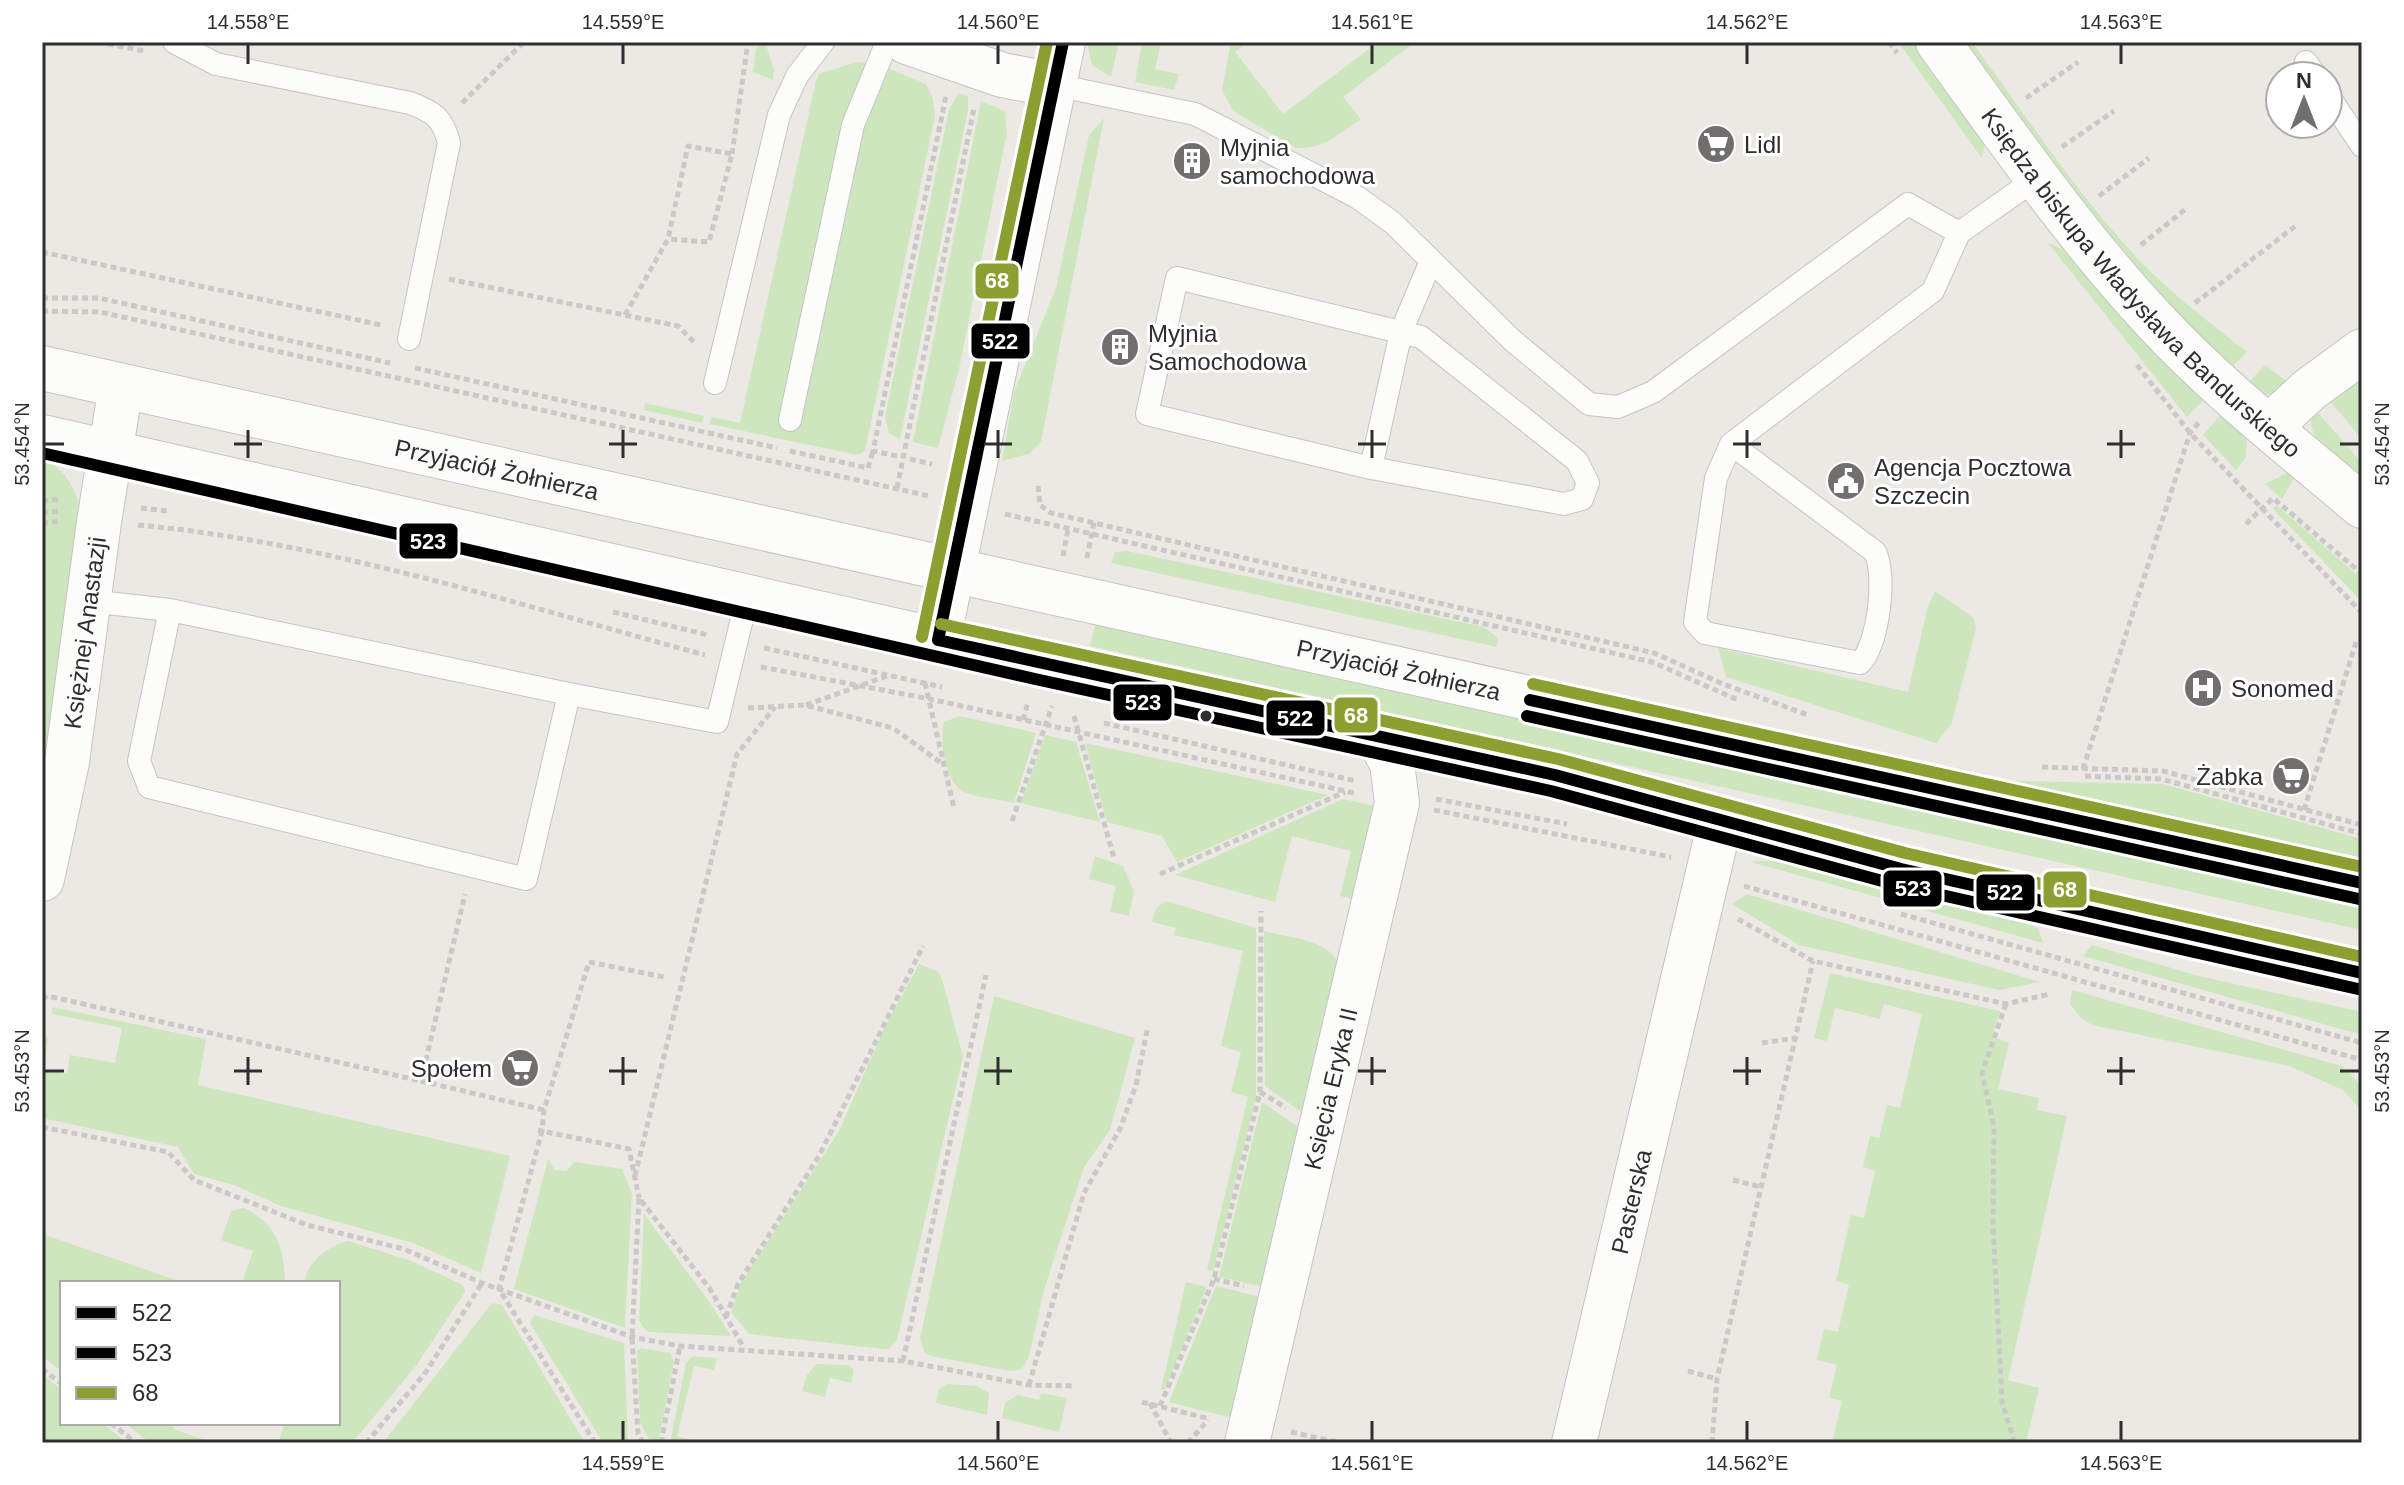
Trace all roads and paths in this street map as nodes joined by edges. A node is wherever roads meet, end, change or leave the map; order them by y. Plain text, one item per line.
1 (98, 42) edge
2 (174, 42) edge
3 (524, 42) edge
4 (748, 42) edge
5 (823, 42) edge
6 (887, 42) edge
7 (907, 42) edge
8 (1063, 42) edge
9 (1938, 42) edge
10 (149, 53) dead end
11 (2078, 62) dead end
12 (948, 82) dead end
13 (1055, 85) junction
14 (2023, 99) dead end
15 (975, 102) dead end
16 (2114, 111) dead end
17 (2344, 119) edge
18 (444, 122) junction
19 (2362, 146) edge
20 (732, 154) junction
21 (2149, 158) dead end
22 (2048, 163) junction
23 (2097, 198) dead end
24 (2187, 208) dead end
25 (2297, 225) dead end
26 (1959, 233) junction
27 (668, 239) junction
28 (2138, 247) dead end
29 (42, 252) edge
30 (1431, 261) junction
31 (421, 273) junction
32 (42, 298) edge
33 (2194, 304) dead end
34 (42, 311) edge
35 (625, 315) junction
36 (1401, 332) junction
37 (401, 333) joint
38 (388, 350) dead end
39 (723, 350) junction
40 (2362, 351) edge
41 (385, 362) junction
42 (42, 368) edge
43 (715, 383) dead end
44 (121, 386) junction
45 (790, 420) dead end
46 (2195, 426) dead end
47 (2270, 426) junction
48 (42, 437) edge
49 (1731, 444) junction
50 (873, 451) junction
51 (111, 453) junction
52 (897, 456) dead end
53 (910, 459) dead end
54 (932, 464) dead end
55 (1371, 468) junction
56 (2230, 476) dead end
57 (1038, 486) dead end
58 (897, 488) junction
59 (914, 492) dead end
60 (61, 499) dead end
61 (42, 501) edge
62 (2362, 506) edge
63 (2262, 509) junction
64 (1021, 517) dead end
65 (1094, 522) junction
66 (2246, 524) dead end
67 (1068, 529) junction
68 (1092, 535) junction
69 (1064, 551) dead end
70 (1087, 558) dead end
71 (952, 571) junction
72 (2362, 574) edge
73 (748, 594) junction
74 (89, 601) junction
75 (170, 610) junction
76 (2362, 613) edge
77 (2357, 639) dead end
78 (938, 640) junction
79 (890, 675) dead end
80 (925, 683) dead end
81 (569, 694) junction
82 (1747, 703) dead end
83 (805, 705) junction
84 (775, 707) junction
85 (720, 710) junction
86 (1050, 710) dead end
87 (1809, 715) dead end
88 (1074, 716) junction
89 (1045, 726) dead end
90 (1378, 738) junction
91 (944, 765) junction
92 (2038, 767) dead end
93 (2083, 769) junction
94 (2037, 775) dead end
95 (1424, 796) dead end
96 (1420, 807) dead end
97 (954, 808) dead end
98 (2304, 810) junction
99 (1012, 821) dead end
100 (1720, 822) junction
101 (2362, 825) edge
102 (1576, 826) dead end
103 (2362, 834) edge
104 (1114, 858) dead end
105 (1677, 860) dead end
106 (472, 866) junction
107 (1160, 874) dead end
108 (1743, 878) dead end
109 (42, 879) edge
110 (2362, 883) edge
111 (1261, 911) dead end
112 (1724, 911) dead end
113 (923, 946) dead end
114 (2045, 955) dead end
115 (1813, 961) junction
116 (2362, 973) edge
117 (986, 975) dead end
118 (664, 977) dead end
119 (2050, 994) dead end
120 (42, 999) edge
121 (2006, 1004) junction
122 (1148, 1026) dead end
123 (1796, 1038) junction
124 (1762, 1043) dead end
125 (2362, 1043) edge
126 (2362, 1060) edge
127 (421, 1081) junction
128 (544, 1110) junction
129 (42, 1127) edge
130 (540, 1130) junction
131 (635, 1176) junction
132 (1733, 1180) dead end
133 (1761, 1187) junction
134 (639, 1198) junction
135 (482, 1283) junction
136 (499, 1289) junction
137 (726, 1317) junction
138 (632, 1337) junction
139 (680, 1346) junction
140 (744, 1349) junction
141 (903, 1361) junction
142 (42, 1369) edge
143 (1688, 1371) dead end
144 (1717, 1379) junction
145 (60, 1382) edge
146 (1029, 1385) junction
147 (1072, 1386) dead end
148 (1142, 1402) dead end
149 (1150, 1403) junction
150 (1160, 1406) junction
151 (114, 1425) edge
152 (1239, 1429) edge
153 (136, 1443) edge
154 (366, 1443) edge
155 (595, 1443) edge
156 (643, 1443) edge
157 (661, 1443) edge
158 (1171, 1443) edge
159 (1188, 1443) edge
160 (1341, 1443) edge
161 (1574, 1443) edge
162 (1712, 1443) edge
163 (2015, 1443) edge

1 - 10 path
2 - 18 lane
3 - 18 path
4 - 20 path
5 - 39 lane
6 - 45 lane
7 - 13 street
8 - 13 street
9 - 22 street, Księdza biskupa Władysława Bandurskiego
11 - 14 path
12 - 50 path
13 - 30 lane
13 - 71 street
15 - 58 path
16 - 22 path
17 - 19 lane
18 - 31 lane
20 - 27 path
20 - 27 path
21 - 23 path
22 - 26 lane
22 - 47 street, Księdza biskupa Władysława Bandurskiego
24 - 28 path
25 - 33 path
26 - 30 lane
26 - 49 lane
27 - 35 path
29 - 37 path
30 - 36 lane
31 - 35 path
31 - 37 lane
32 - 41 path
34 - 58 path
35 - 39 path
36 - 55 lane
36 - 55 lane
36 - 55 lane
38 - 41 path
39 - 43 lane
40 - 47 street
41 - 50 path
42 - 44 street, Przyjaciół Żołnierza
44 - 51 street, Księżnej Anastazji
44 - 71 street, Przyjaciół Żołnierza
46 - 93 path
47 - 62 street, Księdza biskupa Władysława Bandurskiego
48 - 51 street
49 - 49 lane
50 - 52 path
51 - 73 street
51 - 74 street, Księżnej Anastazji
53 - 54 path
56 - 63 path
57 - 65 path
58 - 59 path
60 - 61 path
63 - 66 path
63 - 72 path
63 - 76 path
64 - 67 path
65 - 68 path
65 - 87 path
67 - 68 path
67 - 69 path
68 - 70 path
68 - 82 path
71 - 78 street
71 - 110 street, Przyjaciół Żołnierza
73 - 78 street
73 - 85 lane
74 - 75 lane
74 - 109 street, Księżnej Anastazji
75 - 81 lane
75 - 106 lane
77 - 98 path
78 - 90 street
79 - 83 path
80 - 91 path
81 - 85 lane
81 - 106 lane
83 - 84 path
83 - 91 path
84 - 85 path
84 - 131 path
86 - 88 path
88 - 104 path
88 - 107 path
89 - 99 path
90 - 100 street
90 - 152 street, Księcia Eryka II
91 - 97 path
92 - 93 path
93 - 98 path
94 - 103 path
95 - 102 path
96 - 105 path
98 - 101 path
100 - 116 street
100 - 161 street, Pasterska
106 - 127 path
108 - 126 path
111 - 150 path
112 - 115 path
113 - 137 path
114 - 125 path
115 - 121 path
115 - 123 path
117 - 141 path
118 - 128 path
119 - 121 path
120 - 127 path
121 - 163 path
122 - 146 path
123 - 124 path
123 - 133 path
127 - 128 path
128 - 130 path
129 - 135 path
130 - 131 path
130 - 136 path
131 - 134 path
132 - 133 path
133 - 144 path
134 - 137 path
134 - 138 path
135 - 136 path
135 - 154 path
136 - 138 path
136 - 155 path
137 - 140 path
138 - 139 path
138 - 156 path
139 - 140 path
139 - 157 path
140 - 141 path
141 - 146 path
142 - 145 path
143 - 144 path
144 - 162 path
146 - 147 path
148 - 149 path
149 - 150 path
149 - 158 path
150 - 152 path
151 - 153 path
152 - 159 path
152 - 160 path

